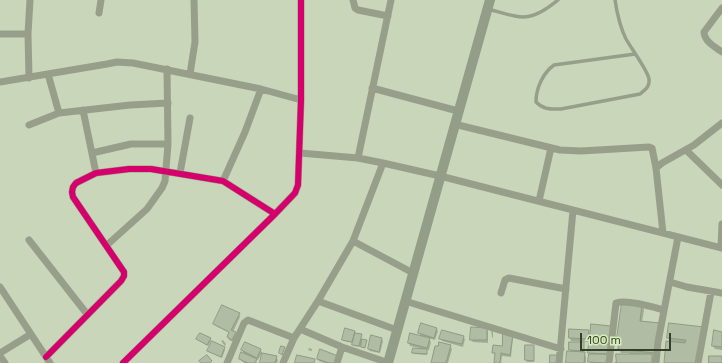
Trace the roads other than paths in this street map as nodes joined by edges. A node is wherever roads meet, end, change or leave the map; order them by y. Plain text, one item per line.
1 (30, 0) edge
2 (102, 0) edge
3 (194, 0) edge
4 (301, 0) edge
5 (353, 0) edge
6 (391, 0) edge
7 (558, 0) edge
8 (615, 0) edge
9 (488, 4) edge
10 (722, 8) edge
11 (99, 13) dead end
12 (388, 16) junction
13 (0, 34) edge
14 (28, 34) junction
15 (722, 52) edge
16 (635, 54) junction
17 (167, 69) junction
18 (48, 74) junction
19 (190, 74) junction
20 (29, 78) junction
21 (0, 82) edge
22 (372, 88) junction
23 (260, 89) junction
24 (301, 100) junction
25 (168, 103) junction
26 (83, 110) junction
27 (458, 111) junction
28 (59, 113) junction
29 (190, 118) dead end
30 (722, 123) edge
31 (454, 124) junction
32 (29, 125) dead end
33 (168, 144) junction
34 (551, 148) junction
35 (686, 150) junction
36 (92, 153) junction
37 (300, 153) junction
38 (358, 158) junction
39 (383, 163) junction
40 (656, 168) junction
41 (166, 171) junction
42 (96, 173) junction
43 (180, 174) junction
44 (440, 176) junction
45 (223, 181) junction
46 (722, 185) edge
47 (539, 201) junction
48 (573, 210) junction
49 (275, 214) junction
50 (722, 224) edge
51 (663, 233) junction
52 (678, 237) junction
53 (30, 240) dead end
54 (353, 241) junction
55 (107, 245) junction
56 (722, 248) edge
57 (413, 273) junction
58 (670, 282) junction
59 (0, 287) edge
60 (566, 289) junction
61 (711, 292) junction
62 (500, 293) dead end
63 (722, 293) edge
64 (318, 301) junction
65 (405, 301) junction
66 (664, 310) junction
67 (87, 314) junction
68 (300, 329) junction
69 (397, 330) junction
70 (30, 334) junction
71 (294, 338) junction
72 (342, 347) junction
73 (560, 349) junction
74 (0, 355) edge
75 (48, 360) edge
76 (5, 363) edge
77 (123, 363) edge
78 (227, 363) edge
79 (282, 363) edge
80 (337, 363) edge
81 (388, 363) edge
82 (559, 363) edge
83 (608, 363) edge
84 (656, 363) edge
85 (698, 363) edge

1 - 14 street
2 - 11 street
3 - 19 street
4 - 24 street
5 - 12 street
6 - 12 street
7 - 9 lane
8 - 16 lane
9 - 27 main road
10 - 15 street
12 - 22 street
13 - 14 street
14 - 20 street
16 - 16 lane
17 - 18 street
17 - 19 street
17 - 25 street
18 - 20 street
18 - 28 street
19 - 23 street
20 - 21 street
22 - 27 street
22 - 38 street
23 - 24 street
23 - 45 street
24 - 37 street
25 - 26 street
25 - 33 street
26 - 28 street
26 - 36 street
27 - 31 main road
28 - 32 street
29 - 43 street
30 - 35 street
31 - 34 street
31 - 44 main road
33 - 36 street
33 - 41 street
34 - 40 street
34 - 47 street
35 - 40 street
35 - 46 street
36 - 42 street
37 - 38 street
37 - 49 street
38 - 39 street
39 - 44 street
39 - 54 street
40 - 51 street
41 - 42 street
41 - 43 street
41 - 55 street
42 - 55 street
43 - 45 street
44 - 47 street
44 - 57 main road
45 - 49 street
47 - 48 street
48 - 51 street
48 - 60 street
49 - 77 street
50 - 56 street
51 - 52 street
52 - 56 street
52 - 58 street
53 - 67 street
54 - 57 street
54 - 64 street
55 - 67 street
57 - 65 main road
58 - 61 street
58 - 66 street
59 - 70 street
60 - 62 street
60 - 73 street
61 - 63 street
61 - 85 street
64 - 68 street
64 - 69 street
65 - 69 main road
65 - 73 street
66 - 83 street
66 - 84 street
67 - 75 street
68 - 71 street
68 - 72 street
69 - 81 main road
70 - 74 street
70 - 75 street
71 - 78 street
71 - 79 street
72 - 80 street
72 - 81 street
73 - 82 street
74 - 76 street

